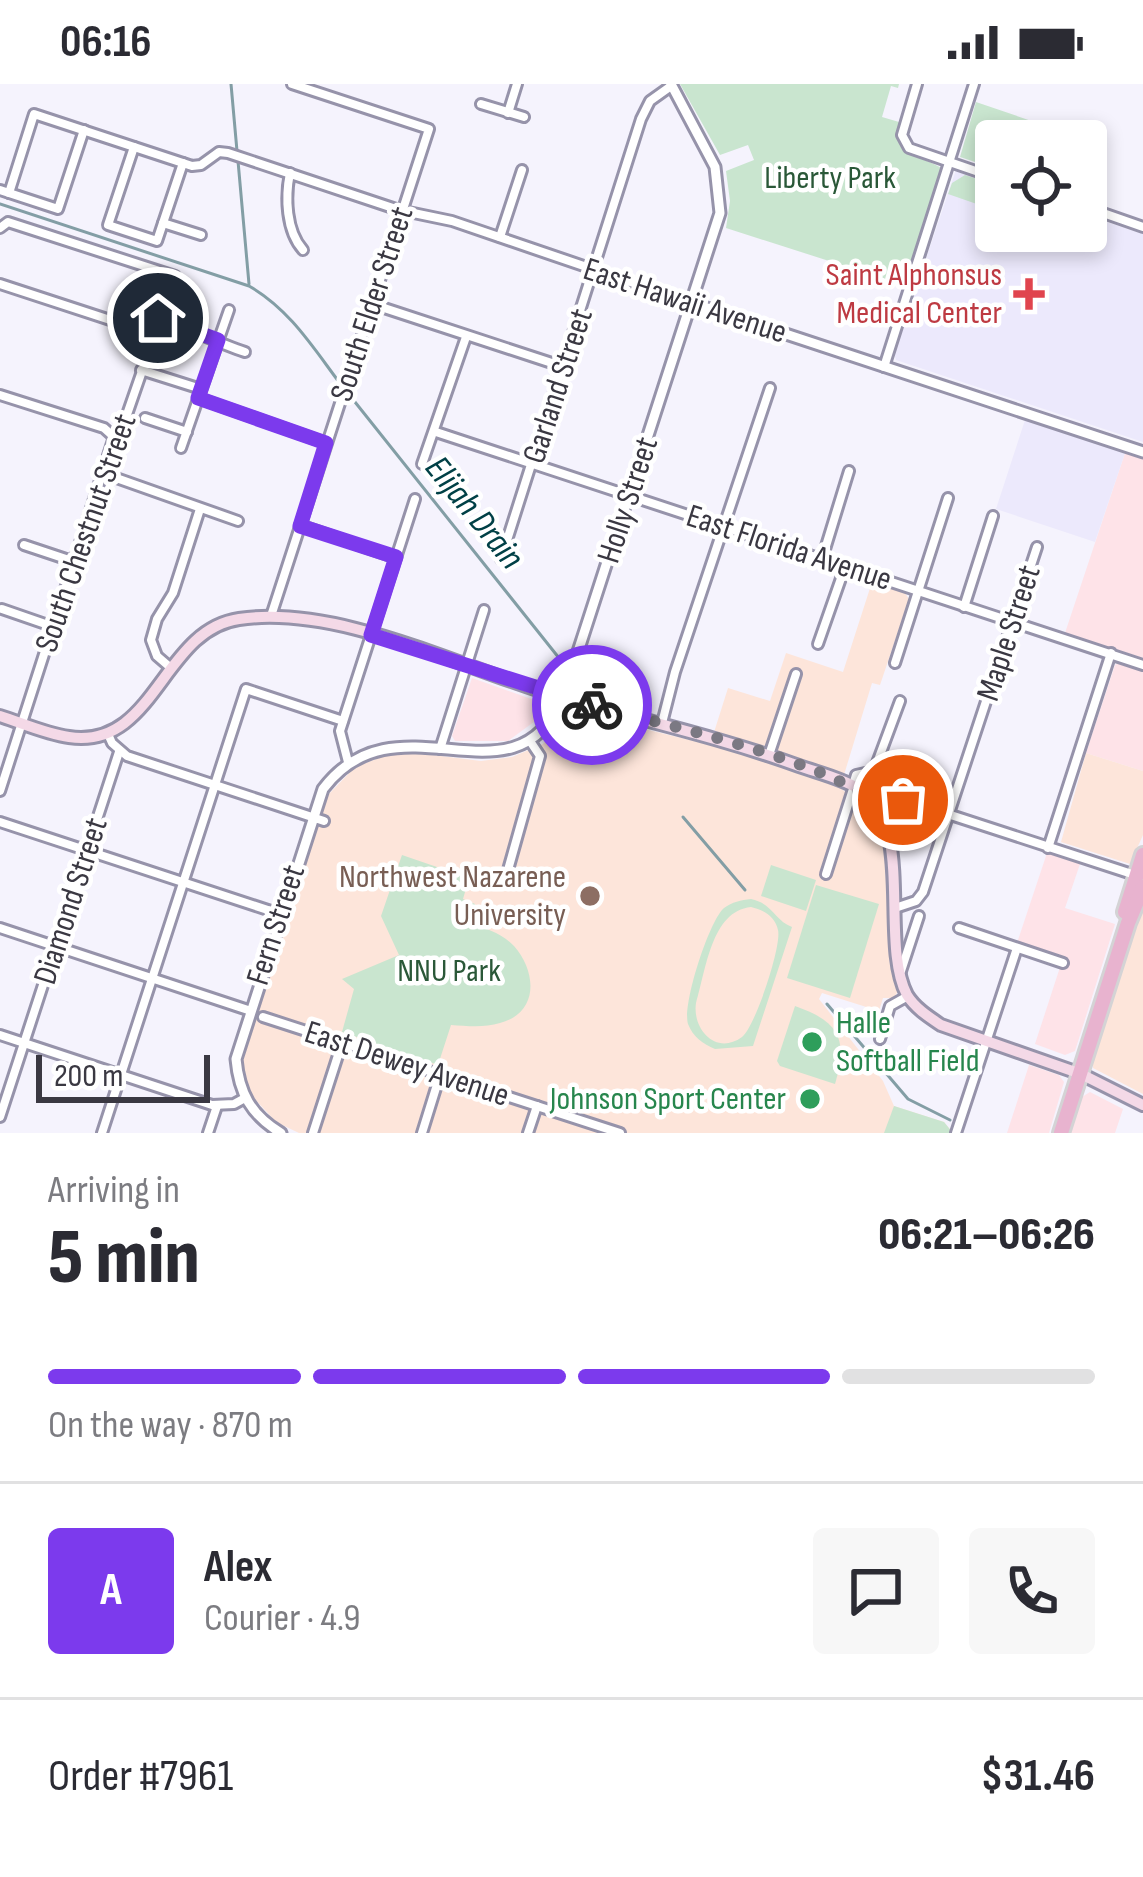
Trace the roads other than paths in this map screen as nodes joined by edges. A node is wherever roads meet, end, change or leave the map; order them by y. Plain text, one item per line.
1 (292, 84) edge
2 (517, 84) edge
3 (917, 84) edge
4 (974, 84) edge
5 (671, 85) edge
6 (481, 104) dead end
7 (508, 113) junction
8 (524, 117) dead end
9 (84, 130) junction
10 (134, 147) junction
11 (183, 163) junction
12 (950, 163) junction
13 (522, 170) dead end
14 (975, 171) edge
15 (290, 172) junction
16 (5, 192) edge
17 (404, 210) junction
18 (1107, 213) edge
19 (163, 223) junction
20 (1143, 226) edge
21 (0, 228) edge
22 (201, 235) dead end
23 (500, 237) junction
24 (303, 250) dead end
25 (594, 271) junction
26 (0, 284) edge
27 (692, 303) junction
28 (372, 304) junction
29 (229, 310) dead end
30 (158, 318) junction
31 (153, 334) junction
32 (466, 337) junction
33 (218, 340) junction
34 (245, 352) dead end
35 (564, 367) junction
36 (884, 367) junction
37 (141, 370) junction
38 (770, 388) dead end
39 (200, 394) junction
40 (1, 398) edge
41 (145, 418) dead end
42 (187, 432) junction
43 (436, 432) junction
44 (114, 437) junction
45 (326, 443) junction
46 (182, 448) dead end
47 (1143, 452) edge
48 (422, 464) dead end
49 (533, 464) junction
50 (848, 471) dead end
51 (105, 474) junction
52 (629, 496) junction
53 (948, 498) dead end
54 (415, 500) dead end
55 (200, 509) junction
56 (993, 516) dead end
57 (238, 521) dead end
58 (300, 526) junction
59 (723, 527) junction
60 (23, 545) dead end
61 (1037, 547) dead end
62 (396, 557) junction
63 (501, 559) dead end
64 (822, 559) junction
65 (75, 562) junction
66 (845, 567) junction
67 (918, 590) junction
68 (964, 607) junction
69 (2, 609) edge
70 (484, 610) dead end
71 (271, 616) junction
72 (1013, 622) junction
73 (54, 627) junction
74 (371, 635) junction
75 (818, 644) dead end
76 (1111, 653) junction
77 (895, 663) dead end
78 (1143, 664) edge
79 (466, 666) junction
80 (171, 668) junction
81 (796, 674) dead end
82 (563, 698) junction
83 (900, 701) dead end
84 (0, 716) edge
85 (343, 721) junction
86 (22, 723) junction
87 (662, 723) junction
88 (108, 734) junction
89 (530, 741) junction
90 (440, 749) junction
91 (119, 752) junction
92 (769, 755) junction
93 (348, 762) junction
94 (215, 785) junction
95 (853, 785) junction
96 (0, 791) edge
97 (878, 808) junction
98 (950, 815) junction
99 (311, 817) junction
100 (324, 821) dead end
101 (0, 822) edge
102 (1048, 848) junction
103 (88, 851) junction
104 (1143, 855) edge
105 (826, 874) dead end
106 (506, 877) dead end
107 (1140, 881) edge
108 (183, 882) junction
109 (916, 901) junction
110 (895, 908) junction
111 (280, 914) junction
112 (920, 916) junction
113 (932, 920) dead end
114 (0, 928) edge
115 (959, 928) dead end
116 (56, 946) junction
117 (1017, 948) junction
118 (1063, 963) dead end
119 (900, 973) junction
120 (152, 978) junction
121 (908, 996) junction
122 (248, 1010) junction
123 (263, 1017) dead end
124 (0, 1035) edge
125 (880, 1039) dead end
126 (986, 1039) junction
127 (24, 1043) junction
128 (342, 1043) junction
129 (1081, 1074) junction
130 (121, 1075) junction
131 (440, 1075) junction
132 (244, 1098) junction
133 (1143, 1105) edge
134 (217, 1106) junction
135 (537, 1106) junction
136 (0, 1117) edge
137 (101, 1133) edge
138 (208, 1133) edge
139 (281, 1133) edge
140 (314, 1133) edge
141 (422, 1133) edge
142 (528, 1133) edge
143 (620, 1133) edge
144 (956, 1133) edge
145 (1061, 1133) edge

1 - 17 street, South Elder Street
2 - 7 street
3 - 12 street
4 - 12 street
5 - 25 street, Garland Street
5 - 27 street, Holly Street
6 - 7 street
7 - 8 street
9 - 10 street
9 - 16 street
9 - 16 street
10 - 11 street
10 - 19 street
11 - 15 street, East Hawaii Avenue
11 - 19 street
12 - 14 street
12 - 36 street
13 - 23 street
15 - 17 street, East Hawaii Avenue
15 - 24 street
17 - 23 street, East Hawaii Avenue
17 - 28 street, South Elder Street
18 - 20 street
19 - 22 street
21 - 30 street, South Chestnut Street
23 - 25 street, East Hawaii Avenue
25 - 27 street, East Hawaii Avenue
25 - 35 street, Garland Street
26 - 31 street
27 - 36 street, East Hawaii Avenue
27 - 52 street, Holly Street
28 - 32 street
28 - 45 street, South Elder Street
29 - 33 street
30 - 31 street, South Chestnut Street
30 - 33 street
31 - 37 street, South Chestnut Street
32 - 35 street
32 - 43 street
33 - 34 street
33 - 39 street
35 - 49 street, Garland Street
36 - 47 street, East Hawaii Avenue
37 - 39 street
37 - 44 street, South Chestnut Street
38 - 59 street
39 - 42 street
39 - 45 street
40 - 44 street
41 - 42 street
42 - 46 street
43 - 48 street
43 - 49 street, East Florida Avenue
44 - 51 street, South Chestnut Street
45 - 58 street, South Elder Street
49 - 52 street, East Florida Avenue
49 - 63 street, Garland Street
50 - 64 street
51 - 55 street
51 - 65 street, South Chestnut Street
52 - 59 street, East Florida Avenue
52 - 82 street, Holly Street
53 - 67 street
54 - 62 street
55 - 57 street
55 - 80 street
56 - 68 street
58 - 62 street
58 - 71 street, South Elder Street
59 - 64 street, East Florida Avenue
59 - 87 street
60 - 65 street
61 - 72 street, Maple Street
62 - 74 street
64 - 66 street, East Florida Avenue
65 - 73 street, South Chestnut Street
66 - 67 street, East Florida Avenue
66 - 75 street
67 - 68 street, East Florida Avenue
67 - 77 street
68 - 72 street, East Florida Avenue
69 - 73 street
70 - 79 street
71 - 74 main road
71 - 80 main road
72 - 76 street, East Florida Avenue
72 - 98 street, Maple Street
73 - 86 street, South Chestnut Street
74 - 79 main road
74 - 85 street
76 - 78 street, East Florida Avenue
76 - 102 street
79 - 82 main road
79 - 90 street
80 - 88 main road
81 - 92 street
82 - 87 main road
82 - 89 street, Holly Street
83 - 95 street
84 - 86 main road
85 - 93 street
85 - 94 street
86 - 88 main road
86 - 96 street, South Chestnut Street
87 - 92 main road
88 - 91 street
89 - 90 street
89 - 106 street
90 - 93 street
91 - 94 street
91 - 103 street, Diamond Street
92 - 95 main road
93 - 99 street, Fern Street
94 - 99 street
94 - 108 street
95 - 97 main road
95 - 105 street
97 - 98 street
97 - 110 main road
98 - 102 street
98 - 109 street, Maple Street
99 - 100 street
99 - 111 street, Fern Street
101 - 103 street
102 - 107 street
103 - 108 street
103 - 116 street, Diamond Street
104 - 107 main road
107 - 129 main road
108 - 111 street
108 - 120 street
109 - 110 street
109 - 112 street
110 - 119 main road
111 - 122 street, Fern Street
112 - 113 street
112 - 119 street
114 - 116 street
115 - 117 street
116 - 120 street
116 - 127 street, Diamond Street
117 - 118 street
117 - 126 street
119 - 121 main road
120 - 122 street
120 - 130 street
121 - 125 street
121 - 126 main road
122 - 132 street, Fern Street
123 - 128 street, East Dewey Avenue
124 - 127 street
126 - 129 main road
126 - 144 street
127 - 130 street
127 - 136 street, Diamond Street
128 - 131 street, East Dewey Avenue
128 - 140 street
129 - 133 main road
129 - 145 main road
130 - 134 street
130 - 137 street
131 - 135 street, East Dewey Avenue
131 - 141 street
132 - 134 street
132 - 139 street
134 - 138 street
135 - 142 street
135 - 143 street, East Dewey Avenue

